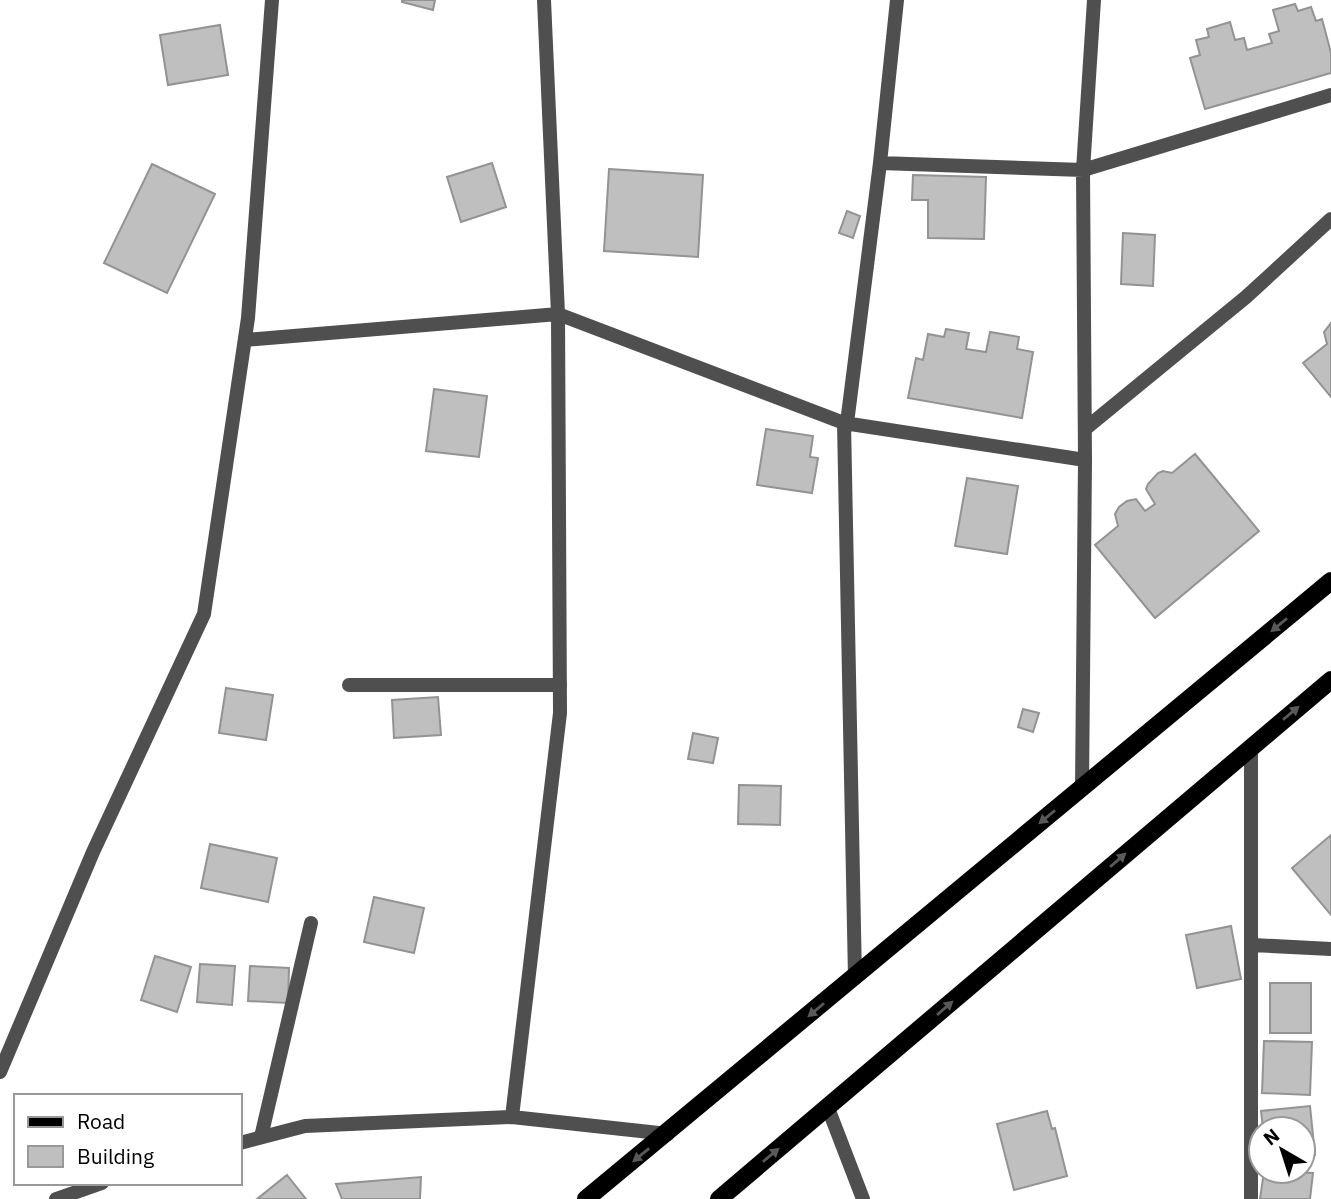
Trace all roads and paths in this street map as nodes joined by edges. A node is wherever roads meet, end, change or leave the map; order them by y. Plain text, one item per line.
1 (272, 0) edge
2 (544, 0) edge
3 (897, 0) edge
4 (1094, 0) edge
5 (1331, 95) edge
6 (880, 163) junction
7 (1083, 170) junction
8 (1331, 219) edge
9 (558, 314) junction
10 (245, 340) junction
11 (846, 423) junction
12 (1085, 429) junction
13 (1085, 460) junction
14 (1331, 581) edge
15 (1331, 680) edge
16 (349, 685) dead end
17 (561, 685) junction
18 (1251, 747) junction
19 (1082, 788) junction
20 (311, 923) dead end
21 (1252, 945) junction
22 (1331, 949) edge
23 (855, 978) junction
24 (0, 1072) edge
25 (828, 1108) junction
26 (512, 1117) junction
27 (668, 1134) junction
28 (261, 1137) junction
29 (242, 1142) edge
30 (97, 1185) edge
31 (56, 1199) edge
32 (586, 1199) edge
33 (719, 1199) edge
34 (863, 1199) edge
35 (1251, 1199) edge

1 - 10 street
2 - 9 street
3 - 6 street
4 - 7 street
5 - 7 street
6 - 7 street
6 - 11 street
7 - 12 street
8 - 12 street
9 - 10 street
9 - 11 street
9 - 17 street
10 - 24 street
11 - 13 street
11 - 23 street
12 - 13 street
13 - 19 street
14 -> 19 main road
18 -> 15 main road
16 - 17 street
17 - 26 street
18 - 21 street
25 -> 18 main road
19 -> 23 main road
20 - 28 street
21 - 22 street
21 - 35 street
23 -> 27 main road
33 -> 25 main road
25 - 34 street
26 - 27 street
26 - 28 street
27 -> 32 main road
28 - 29 street
30 - 31 street

